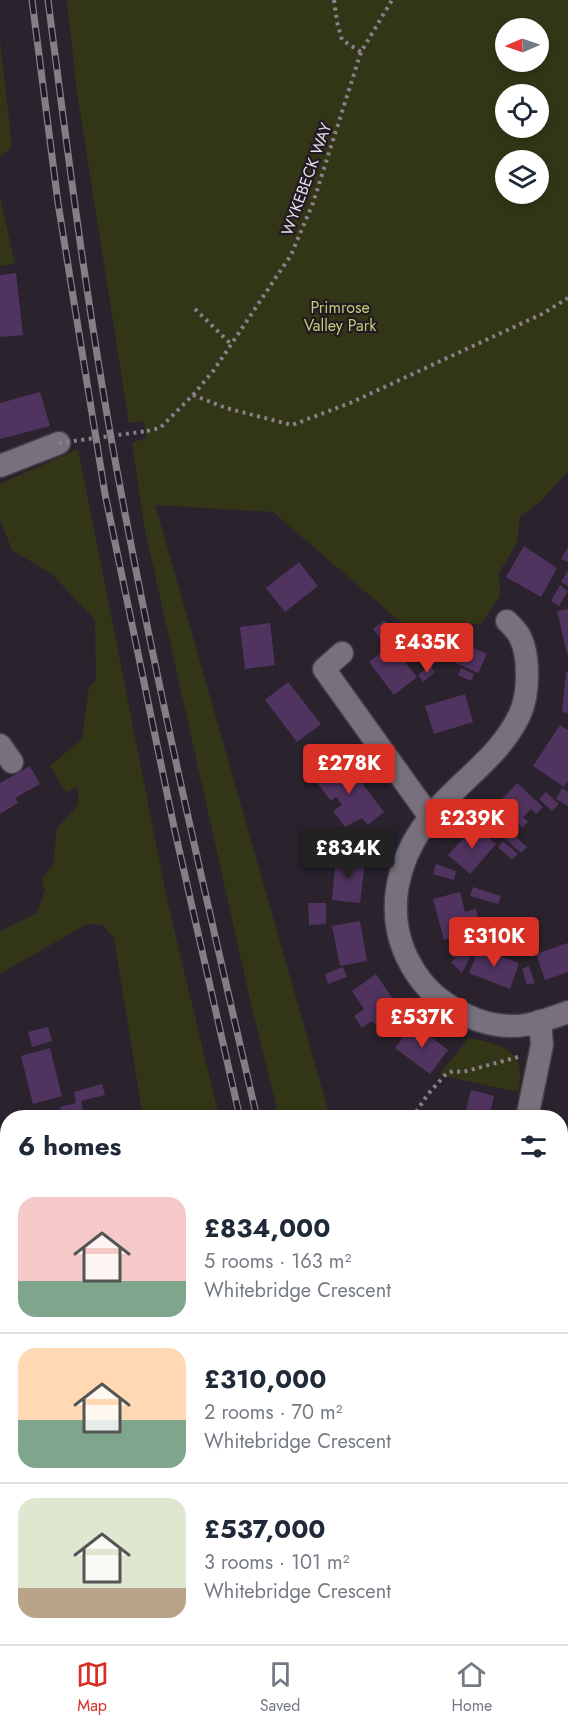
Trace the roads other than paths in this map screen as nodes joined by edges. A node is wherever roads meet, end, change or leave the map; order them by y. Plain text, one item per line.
1 (59, 443) road end
2 (0, 466) edge
3 (507, 621) dead end
4 (342, 653) dead end
5 (430, 816) junction
6 (568, 1012) edge
7 (540, 1021) junction
8 (528, 1110) edge

1 - 2 street
3 - 5 street
4 - 5 street
5 - 7 street
6 - 7 street
7 - 8 street

